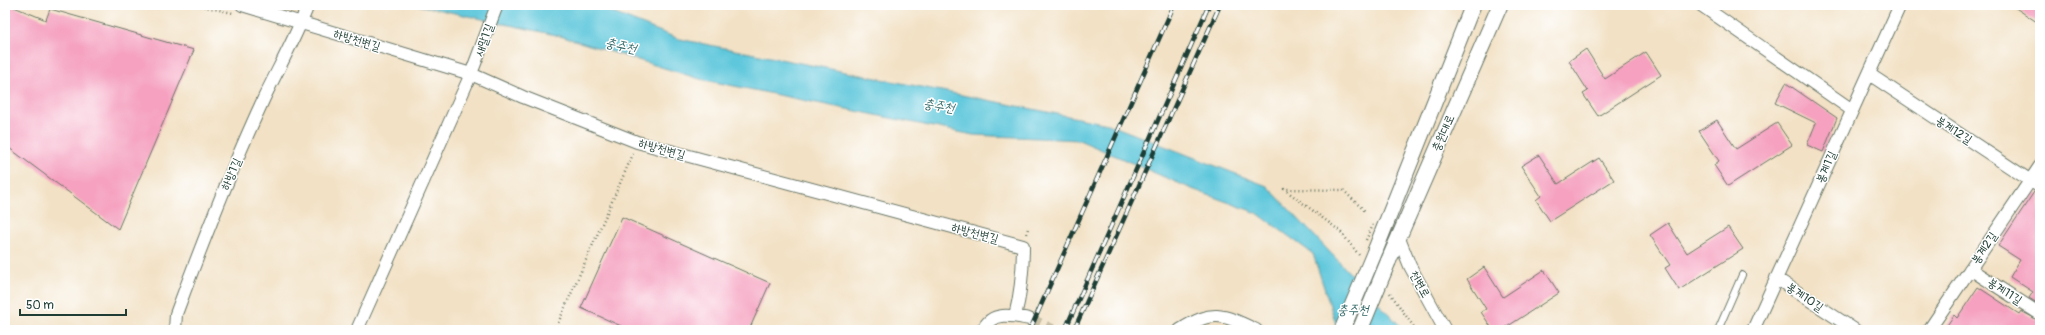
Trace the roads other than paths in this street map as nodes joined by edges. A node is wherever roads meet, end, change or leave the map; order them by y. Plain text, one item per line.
1 (242, 5) edge
2 (308, 5) edge
3 (496, 5) edge
4 (1473, 5) edge
5 (1500, 5) edge
6 (1701, 5) edge
7 (1900, 5) edge
8 (302, 23) junction
9 (471, 74) junction
10 (1869, 74) junction
11 (1852, 110) junction
12 (2040, 166) edge
13 (2035, 183) edge
14 (1398, 236) junction
15 (1970, 268) junction
16 (1742, 275) dead end
17 (1776, 278) junction
18 (2040, 314) edge
19 (1015, 316) junction
20 (1029, 319) tunnel mouth
21 (175, 330) edge
22 (357, 330) edge
23 (983, 330) edge
24 (1180, 330) edge
25 (1256, 330) edge
26 (1342, 330) edge
27 (1360, 330) edge
28 (1445, 330) edge
29 (1718, 330) edge
30 (1753, 330) edge
31 (1855, 330) edge
32 (1929, 330) edge

1 - 8 street, 하방천변길
2 - 8 street, 하방1길
3 - 9 street, 새말1길
4 - 26 street, 충원대로, bridge
5 - 14 street, 충원대로
6 - 11 street
7 - 10 street, 봉계1길
8 - 9 street, 하방천변길
8 - 21 street, 하방1길
9 - 19 street, 하방천변길
9 - 22 street, 새말1길
10 - 11 street, 봉계1길
10 - 13 street, 봉계12길
11 - 17 street, 봉계1길
12 - 13 street, 봉계2길
13 - 15 street, 봉계2길
14 - 27 street, 충원대로, bridge
14 - 28 street, 천변로
15 - 18 street, 봉계11길
15 - 32 street, 봉계2길
16 - 29 lane
17 - 30 street, 봉계1길
17 - 31 street, 봉계10길
19 - 20 street
19 - 23 street
24 - 25 street

